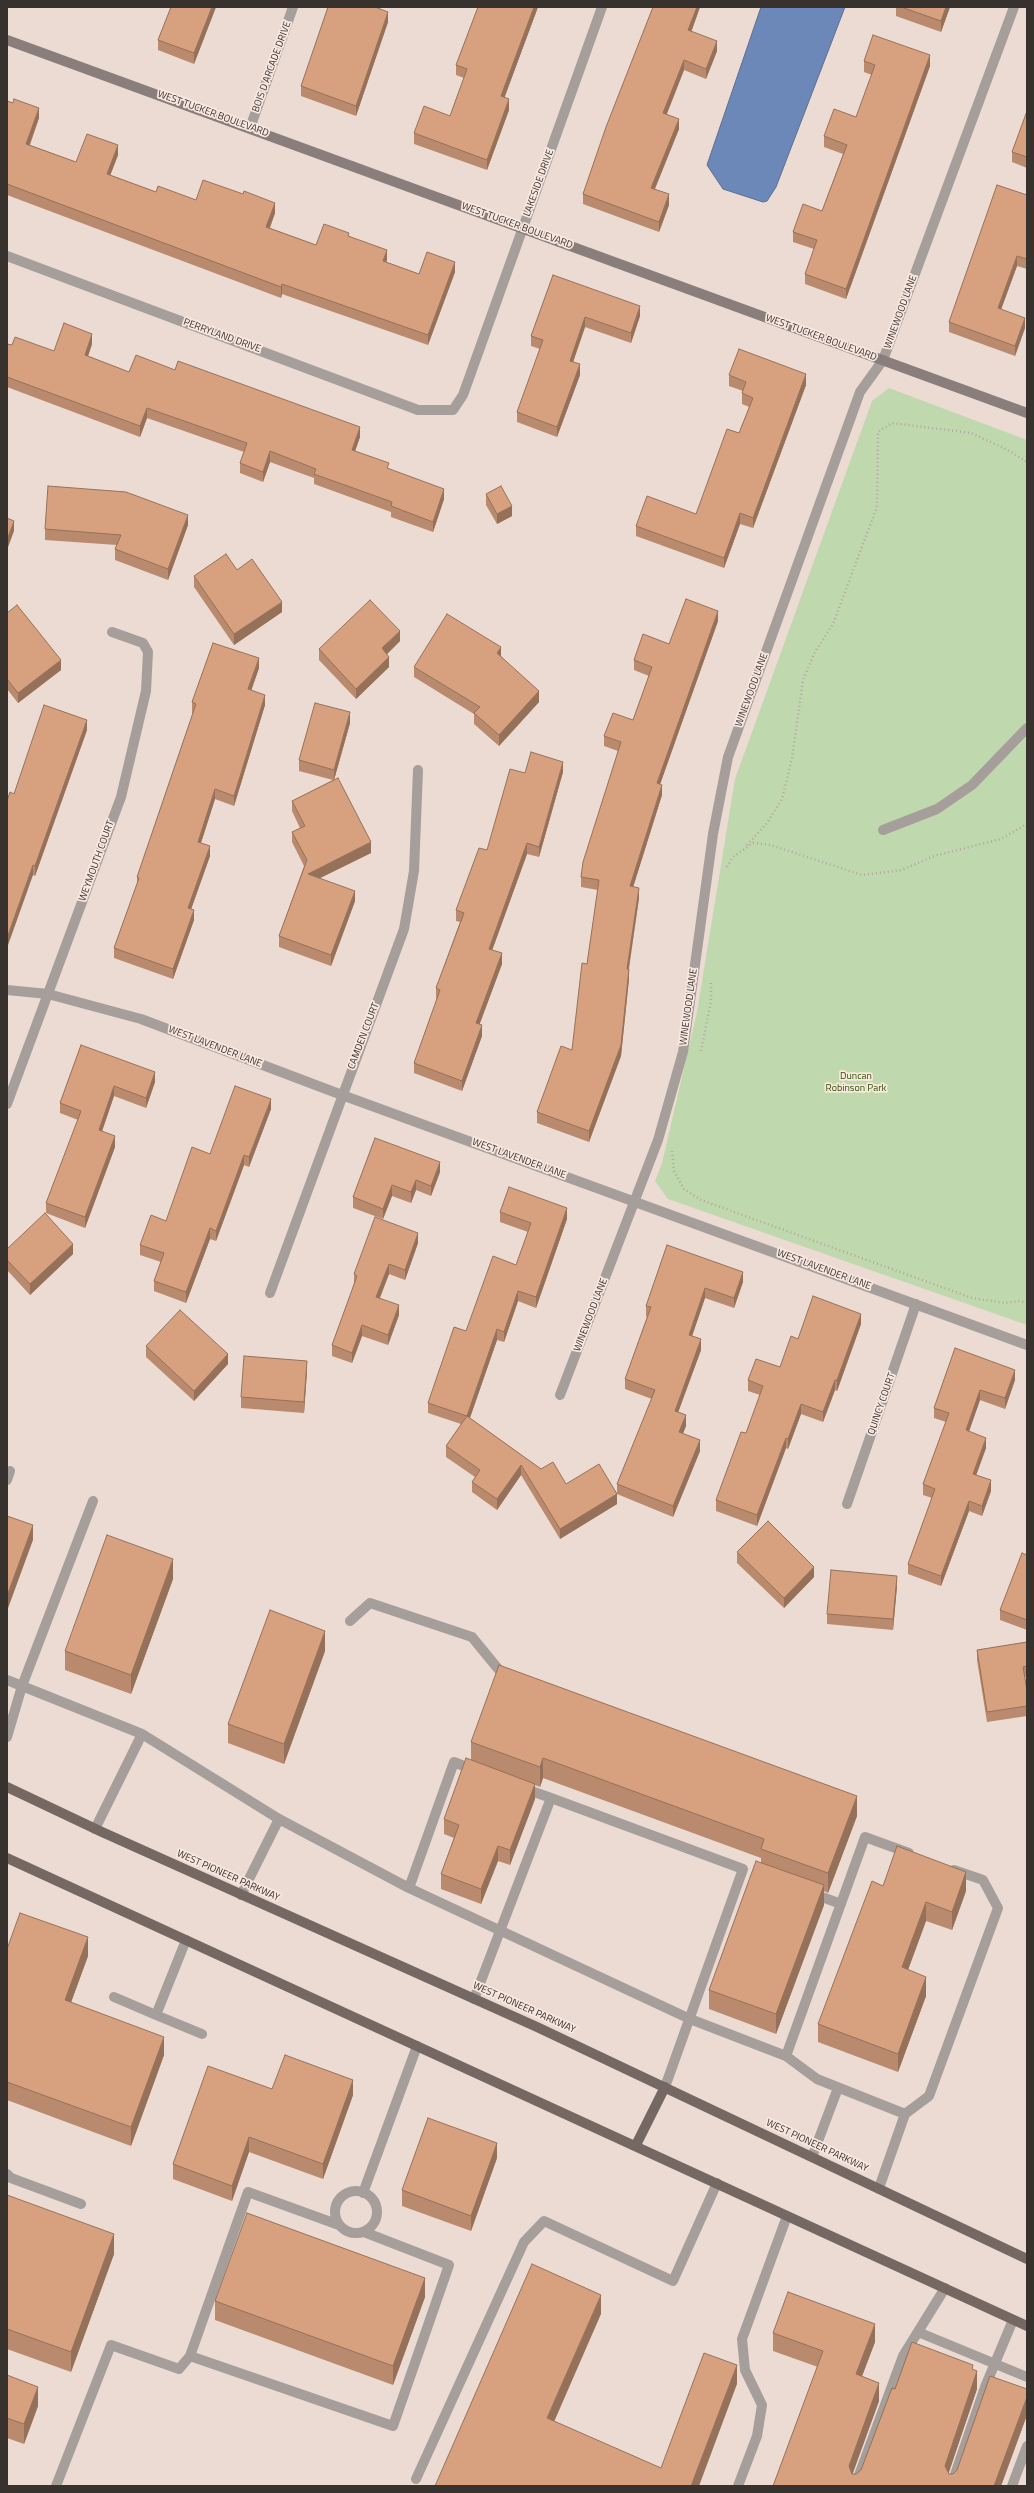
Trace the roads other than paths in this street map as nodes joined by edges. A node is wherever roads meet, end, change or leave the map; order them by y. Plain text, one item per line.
1 (293, 7) edge
2 (602, 7) edge
3 (1014, 7) edge
4 (7, 40) edge
5 (250, 128) junction
6 (522, 228) junction
7 (7, 256) edge
8 (882, 360) junction
9 (438, 411) joint
10 (1027, 413) edge
11 (112, 632) dead end
12 (1027, 728) edge
13 (418, 770) dead end
14 (883, 830) dead end
15 (7, 990) edge
16 (48, 994) junction
17 (342, 1095) junction
18 (7, 1104) edge
19 (634, 1201) junction
20 (270, 1293) dead end
21 (916, 1304) junction
22 (1027, 1345) edge
23 (560, 1394) dead end
24 (92, 1501) dead end
25 (847, 1504) dead end
26 (350, 1621) dead end
27 (499, 1670) edge
28 (7, 1680) edge
29 (22, 1686) junction
30 (142, 1734) junction
31 (7, 1736) edge
32 (488, 1775) edge
33 (516, 1786) edge
34 (7, 1787) edge
35 (551, 1798) junction
36 (279, 1819) junction
37 (95, 1829) junction
38 (916, 1856) edge
39 (7, 1858) edge
40 (946, 1867) edge
41 (409, 1888) junction
42 (799, 1889) edge
43 (241, 1894) junction
44 (841, 1904) junction
45 (501, 1930) junction
46 (186, 1940) junction
47 (114, 1997) dead end
48 (474, 1999) junction
49 (156, 2015) junction
50 (690, 2019) junction
51 (202, 2034) dead end
52 (417, 2046) junction
53 (786, 2056) junction
54 (665, 2087) junction
55 (838, 2088) junction
56 (905, 2114) junction
57 (636, 2145) junction
58 (812, 2157) junction
59 (7, 2174) edge
60 (717, 2183) junction
61 (879, 2188) junction
62 (363, 2192) junction
63 (81, 2204) dead end
64 (787, 2216) junction
65 (339, 2225) junction
66 (364, 2232) junction
67 (1027, 2258) edge
68 (945, 2288) junction
69 (1013, 2320) junction
70 (1027, 2326) edge
71 (918, 2332) junction
72 (190, 2356) junction
73 (995, 2364) junction
74 (1027, 2377) edge
75 (1027, 2446) edge
76 (416, 2479) dead end
77 (56, 2486) edge
78 (738, 2486) edge
79 (855, 2486) edge
80 (951, 2486) edge
81 (1012, 2486) edge

1 - 5 street, BOIS D ARCADE DRIVE
2 - 6 street, LAKESIDE DRIVE
3 - 8 street, WINEWOOD LANE
4 - 5 street, WEST TUCKER BOULEVARD
5 - 6 street, WEST TUCKER BOULEVARD
6 - 8 street, WEST TUCKER BOULEVARD
6 - 9 street, LAKESIDE DRIVE
7 - 9 street, PERRYLAND DRIVE
8 - 10 street, WEST TUCKER BOULEVARD
8 - 19 street, WINEWOOD LANE
11 - 16 street, WEYMOUTH COURT
12 - 14 street
13 - 17 street, CAMDEN COURT
15 - 16 street, WEST LAVENDER LANE
16 - 17 street, WEST LAVENDER LANE
16 - 18 street, WEYMOUTH COURT
17 - 19 street, WEST LAVENDER LANE
17 - 20 street, CAMDEN COURT
19 - 21 street, WEST LAVENDER LANE
19 - 23 street, WINEWOOD LANE
21 - 22 street, WEST LAVENDER LANE
21 - 25 street, QUINCY COURT
24 - 29 street
26 - 27 street
28 - 29 street
29 - 30 street
29 - 31 street
30 - 36 street
30 - 37 street
32 - 41 street
33 - 35 street
34 - 37 main road, WEST PIONEER PARKWAY
35 - 45 street
35 - 50 street
36 - 41 street
36 - 43 street
37 - 43 main road, WEST PIONEER PARKWAY
38 - 44 street
39 - 46 main road
40 - 56 street
41 - 45 street
42 - 44 street
43 - 48 main road, WEST PIONEER PARKWAY
44 - 53 street
45 - 48 street
45 - 50 street
46 - 49 street
46 - 52 main road
47 - 49 street
48 - 54 main road, WEST PIONEER PARKWAY
49 - 51 street
50 - 53 street
50 - 54 street
52 - 57 main road
52 - 62 street
53 - 55 street
54 - 57 main road
54 - 58 main road, WEST PIONEER PARKWAY
55 - 56 street
55 - 58 street
56 - 61 street
57 - 60 main road
58 - 61 main road, WEST PIONEER PARKWAY
59 - 63 street
60 - 64 main road
60 - 76 street
61 - 67 main road, WEST PIONEER PARKWAY
62 - 65 street
62 - 66 street
64 - 68 main road
64 - 78 street
65 - 66 street
65 - 72 street
66 - 72 street
68 - 69 main road
68 - 71 street
69 - 70 main road
69 - 73 street
71 - 73 street
71 - 79 street
72 - 77 street
73 - 74 street
73 - 80 street
75 - 81 street

